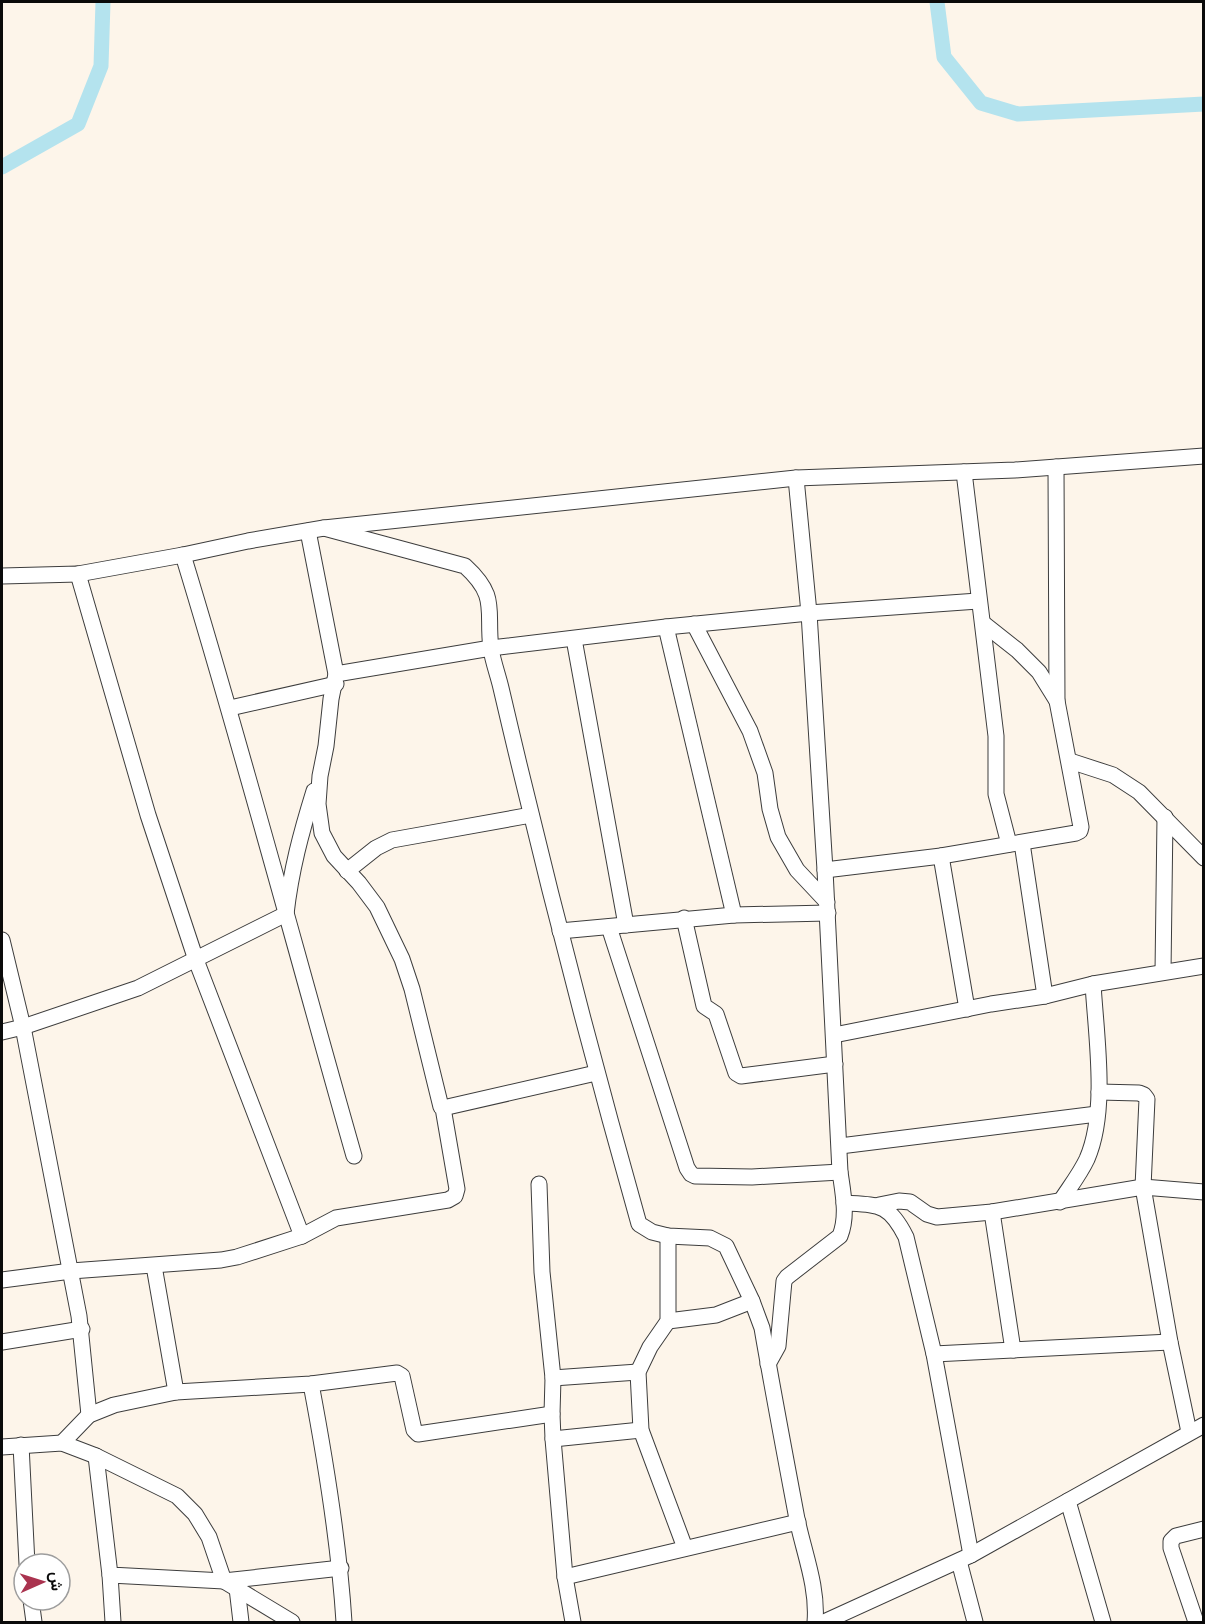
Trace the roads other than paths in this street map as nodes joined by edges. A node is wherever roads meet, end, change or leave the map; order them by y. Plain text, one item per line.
1 (1203, 456) edge
2 (1056, 467) junction
3 (964, 472) junction
4 (796, 478) junction
5 (324, 528) junction
6 (308, 531) junction
7 (183, 555) junction
8 (78, 574) junction
9 (2, 576) edge
10 (978, 601) junction
11 (809, 613) junction
12 (694, 624) junction
13 (984, 624) junction
14 (666, 627) junction
15 (574, 639) junction
16 (491, 648) junction
17 (336, 679) junction
18 (1057, 701) junction
19 (230, 708) junction
20 (1070, 761) junction
21 (320, 776) junction
22 (531, 815) junction
23 (1165, 817) junction
24 (1015, 843) junction
25 (941, 856) junction
26 (1203, 858) edge
27 (825, 870) junction
28 (347, 871) junction
29 (827, 908) junction
30 (286, 914) junction
31 (734, 915) junction
32 (684, 918) junction
33 (626, 925) junction
34 (609, 927) junction
35 (560, 931) junction
36 (2, 940) edge
37 (196, 960) junction
38 (1203, 966) edge
39 (1163, 972) junction
40 (1094, 984) junction
41 (1045, 996) junction
42 (967, 1009) junction
43 (23, 1027) junction
44 (2, 1032) edge
45 (834, 1035) junction
46 (835, 1064) junction
47 (596, 1073) junction
48 (1099, 1092) junction
49 (443, 1108) junction
50 (1097, 1114) junction
51 (840, 1146) junction
52 (354, 1156) dead end
53 (840, 1172) junction
54 (539, 1184) dead end
55 (1143, 1188) junction
56 (1203, 1192) edge
57 (1060, 1202) junction
58 (844, 1203) junction
59 (879, 1205) junction
60 (992, 1212) junction
61 (302, 1236) junction
62 (668, 1236) junction
63 (154, 1266) junction
64 (71, 1271) junction
65 (2, 1280) edge
66 (752, 1301) junction
67 (668, 1321) junction
68 (82, 1329) junction
69 (2, 1342) edge
70 (1170, 1342) junction
71 (1013, 1350) junction
72 (934, 1354) junction
73 (768, 1364) junction
74 (638, 1372) junction
75 (553, 1378) junction
76 (311, 1384) junction
77 (176, 1392) junction
78 (552, 1414) junction
79 (89, 1415) junction
80 (1203, 1425) edge
81 (641, 1430) junction
82 (1189, 1432) junction
83 (553, 1439) junction
84 (62, 1443) junction
85 (21, 1445) junction
86 (2, 1447) edge
87 (96, 1456) junction
88 (1068, 1501) junction
89 (798, 1522) junction
90 (1203, 1529) edge
91 (685, 1548) junction
92 (26, 1552) edge
93 (965, 1558) junction
94 (341, 1568) junction
95 (110, 1575) junction
96 (565, 1576) junction
97 (231, 1584) junction
98 (113, 1623) edge
99 (241, 1623) edge
100 (292, 1623) edge
101 (344, 1623) edge
102 (573, 1623) edge
103 (815, 1623) edge
104 (824, 1623) edge
105 (975, 1623) edge
106 (1103, 1623) edge
107 (1196, 1623) edge

1 - 2 street
2 - 3 street
2 - 18 street
3 - 4 street
3 - 10 street
4 - 5 street
4 - 11 street
5 - 6 street
5 - 16 street
6 - 7 street
6 - 17 street
7 - 8 street
7 - 19 street
8 - 9 street
8 - 37 street
10 - 11 street
10 - 13 street
11 - 12 street
11 - 27 street
12 - 14 street
12 - 29 street
13 - 18 street
13 - 24 street
14 - 15 street
14 - 31 street
15 - 16 street
15 - 33 street
16 - 17 street
16 - 22 street
17 - 19 street
17 - 21 street
18 - 20 street
19 - 30 street
20 - 23 street
20 - 24 street
21 - 28 street
21 - 30 street
22 - 28 street
22 - 35 street
23 - 26 street
23 - 39 street
24 - 25 street
24 - 41 street
25 - 27 street
25 - 42 street
27 - 29 street
28 - 49 street
29 - 31 street
29 - 45 street
30 - 37 street
30 - 52 street
31 - 32 street
32 - 33 street
32 - 46 street
33 - 34 street
34 - 35 street
34 - 53 street
35 - 47 street
36 - 43 street
37 - 43 street
37 - 61 street
38 - 39 street
39 - 40 street
40 - 41 street
40 - 48 street
41 - 42 street
42 - 45 street
43 - 44 street
43 - 64 street
45 - 46 street
46 - 51 street
47 - 49 street
47 - 62 street
48 - 50 street
48 - 55 street
49 - 61 street
50 - 51 street
50 - 57 street
51 - 53 street
53 - 58 street
54 - 75 street
55 - 56 street
55 - 57 street
55 - 70 street
57 - 60 street
58 - 59 street
58 - 73 street
59 - 60 street
59 - 72 street
60 - 71 street
61 - 63 street
62 - 66 street
62 - 67 street
63 - 64 street
63 - 77 street
64 - 65 street
64 - 68 street
66 - 67 street
66 - 73 street
67 - 74 street
68 - 69 street
68 - 79 street
70 - 71 street
70 - 82 street
71 - 72 street
72 - 93 street
73 - 89 street
74 - 75 street
74 - 81 street
75 - 78 street
76 - 77 street
76 - 78 street
76 - 94 street
77 - 79 street
78 - 83 street
79 - 84 street
80 - 82 street
81 - 83 street
81 - 91 street
82 - 88 street
83 - 96 street
84 - 85 street
84 - 87 street
85 - 86 street
85 - 92 street
87 - 95 street
87 - 97 street
88 - 93 street
88 - 106 street
89 - 91 street
89 - 103 street
90 - 107 street
91 - 96 street
93 - 104 street
93 - 105 street
94 - 97 street
94 - 101 street
95 - 97 street
95 - 98 street
96 - 102 street
97 - 99 street
97 - 100 street

